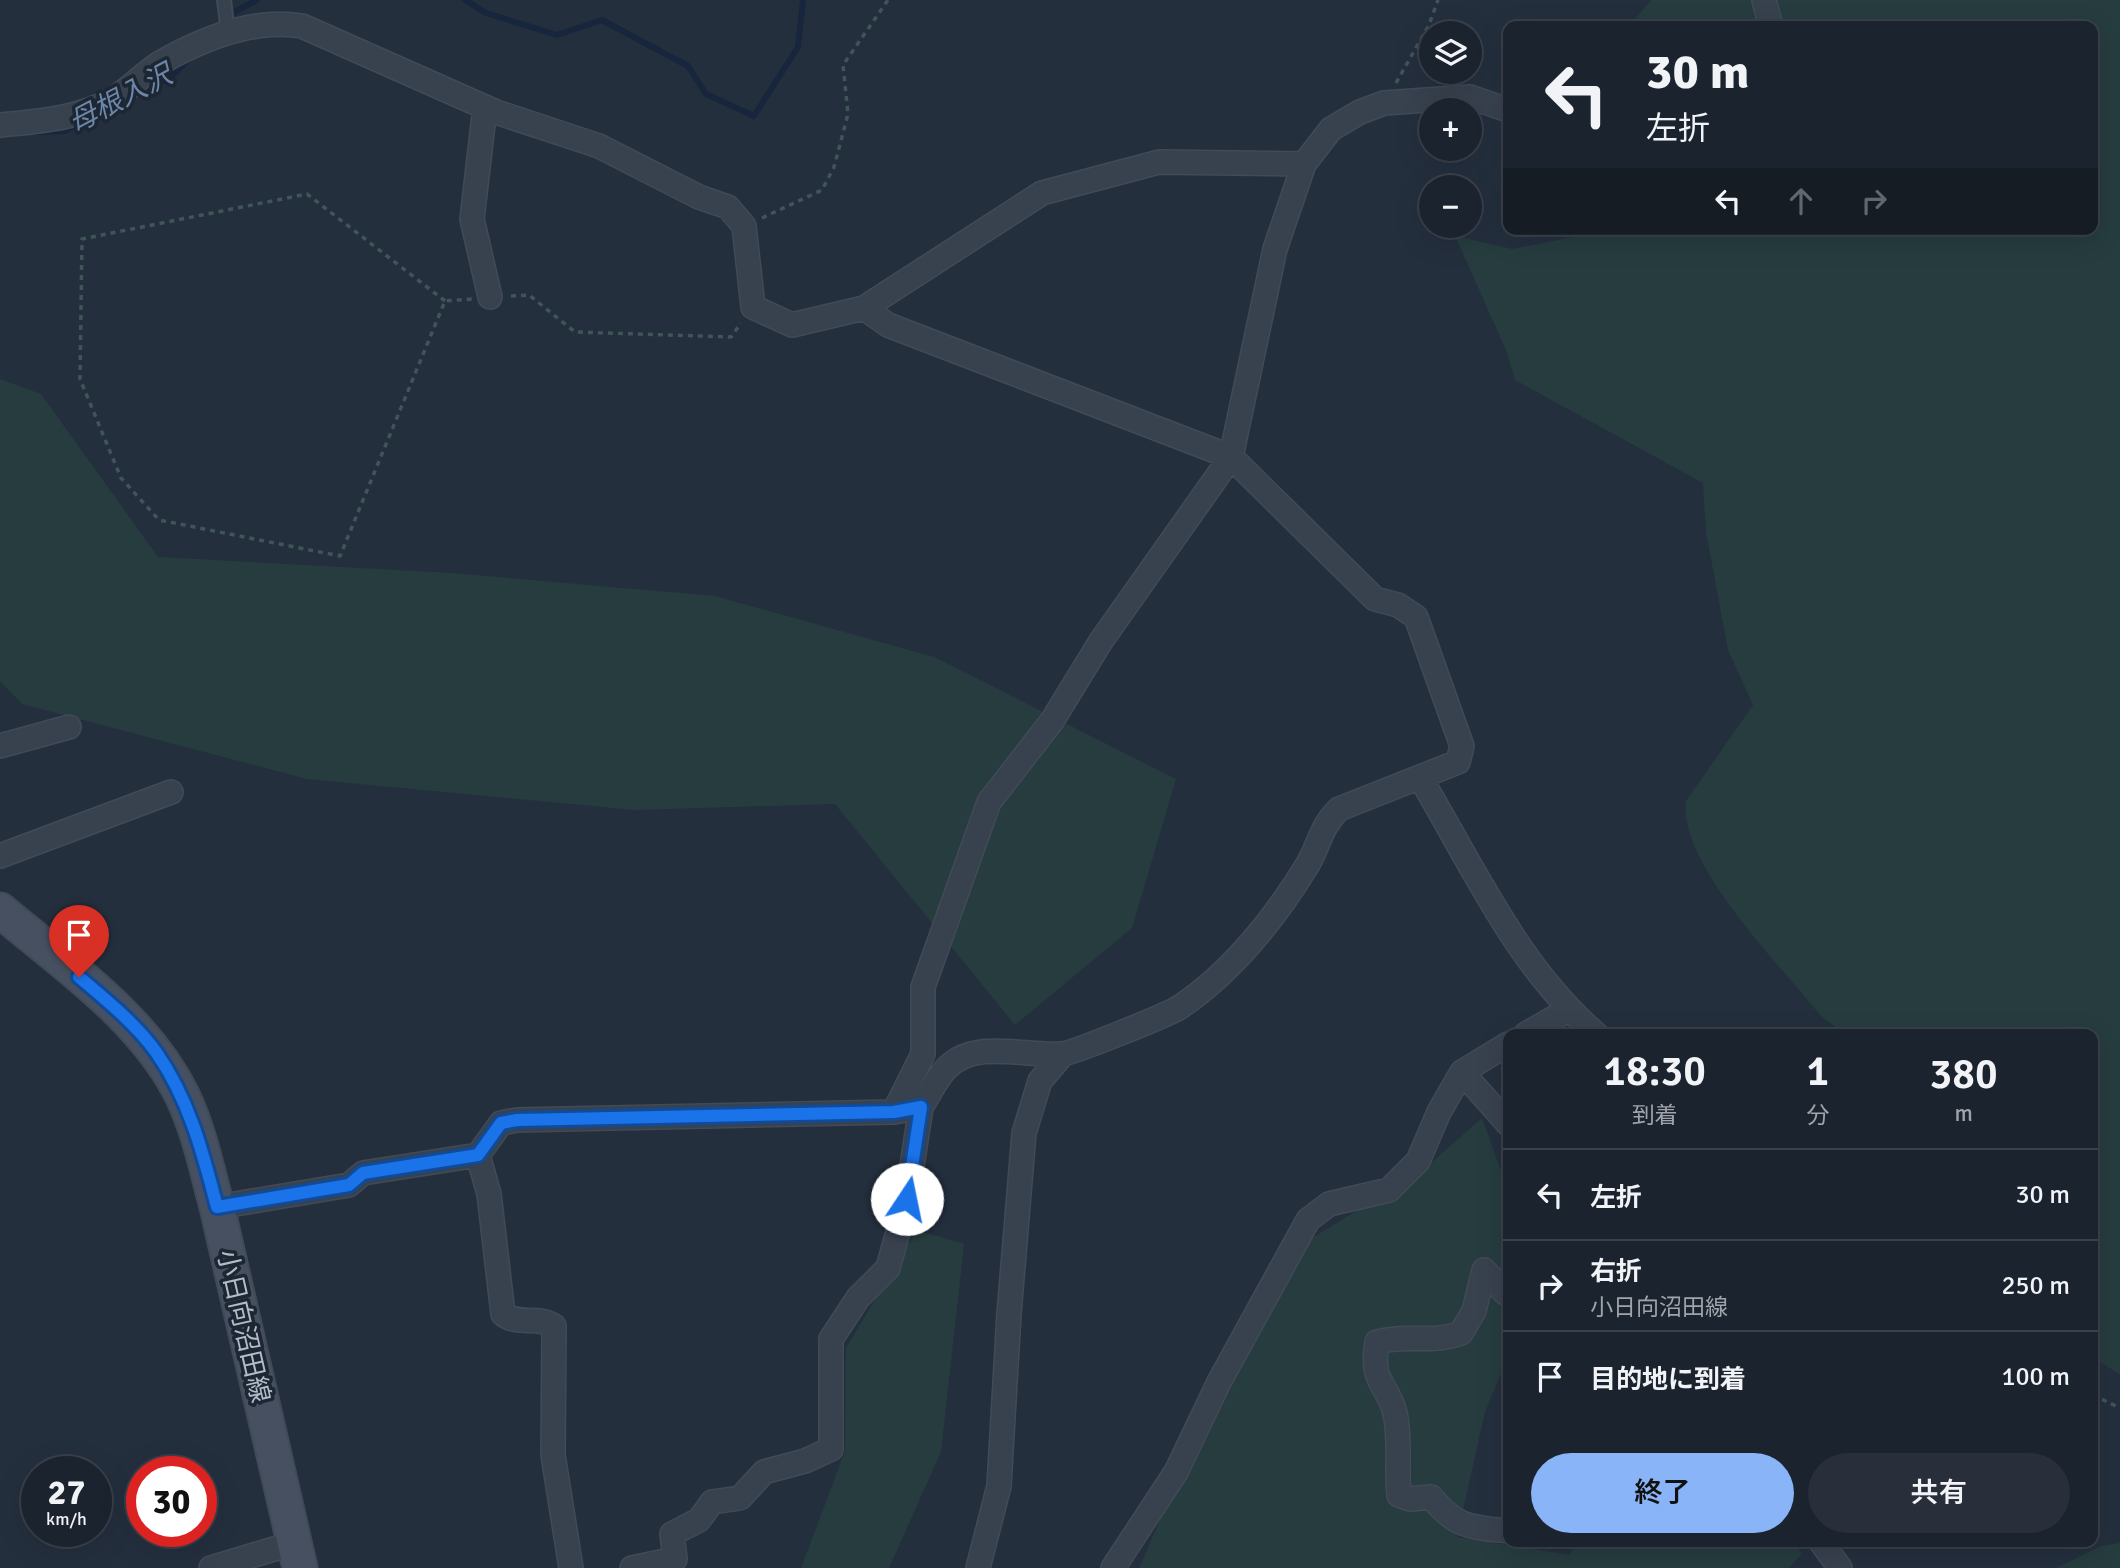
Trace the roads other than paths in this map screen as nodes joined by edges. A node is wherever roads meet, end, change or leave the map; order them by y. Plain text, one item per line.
1 (224, 0) edge
2 (1764, 0) edge
3 (1770, 21) edge
4 (228, 32) junction
5 (485, 107) junction
6 (1503, 108) edge
7 (0, 125) edge
8 (1304, 164) junction
9 (489, 297) road end
10 (864, 308) junction
11 (1231, 457) junction
12 (69, 727) dead end
13 (0, 746) edge
14 (1421, 779) junction
15 (171, 792) dead end
16 (0, 856) edge
17 (0, 910) edge
18 (1568, 1010) junction
19 (1535, 1029) edge
20 (1591, 1029) edge
21 (1503, 1047) edge
22 (1063, 1054) junction
23 (1462, 1072) junction
24 (921, 1107) junction
25 (894, 1112) junction
26 (1503, 1118) edge
27 (478, 1155) junction
28 (217, 1207) junction
29 (1503, 1291) edge
30 (1503, 1531) edge
31 (1825, 1547) edge
32 (1842, 1547) edge
33 (297, 1555) edge
34 (983, 1567) edge
35 (211, 1568) edge
36 (571, 1568) edge
37 (632, 1568) edge
38 (1114, 1568) edge
39 (1840, 1568) edge

1 - 4 lane
2 - 3 street
4 - 5 street
4 - 7 street
5 - 9 street
5 - 10 street
6 - 8 street
8 - 10 street
8 - 11 street
10 - 11 street
11 - 14 street
11 - 25 street
12 - 13 street
14 - 18 street
14 - 22 street
15 - 16 street
17 - 28 main road, 小日向沼田線
18 - 19 street
18 - 20 street
21 - 23 street
22 - 24 street
22 - 34 street
23 - 26 street
23 - 38 street
24 - 25 street
24 - 37 street
25 - 27 street
27 - 28 street
27 - 36 street
28 - 33 main road, 小日向沼田線
29 - 30 street
31 - 39 street
32 - 39 street
33 - 35 street

